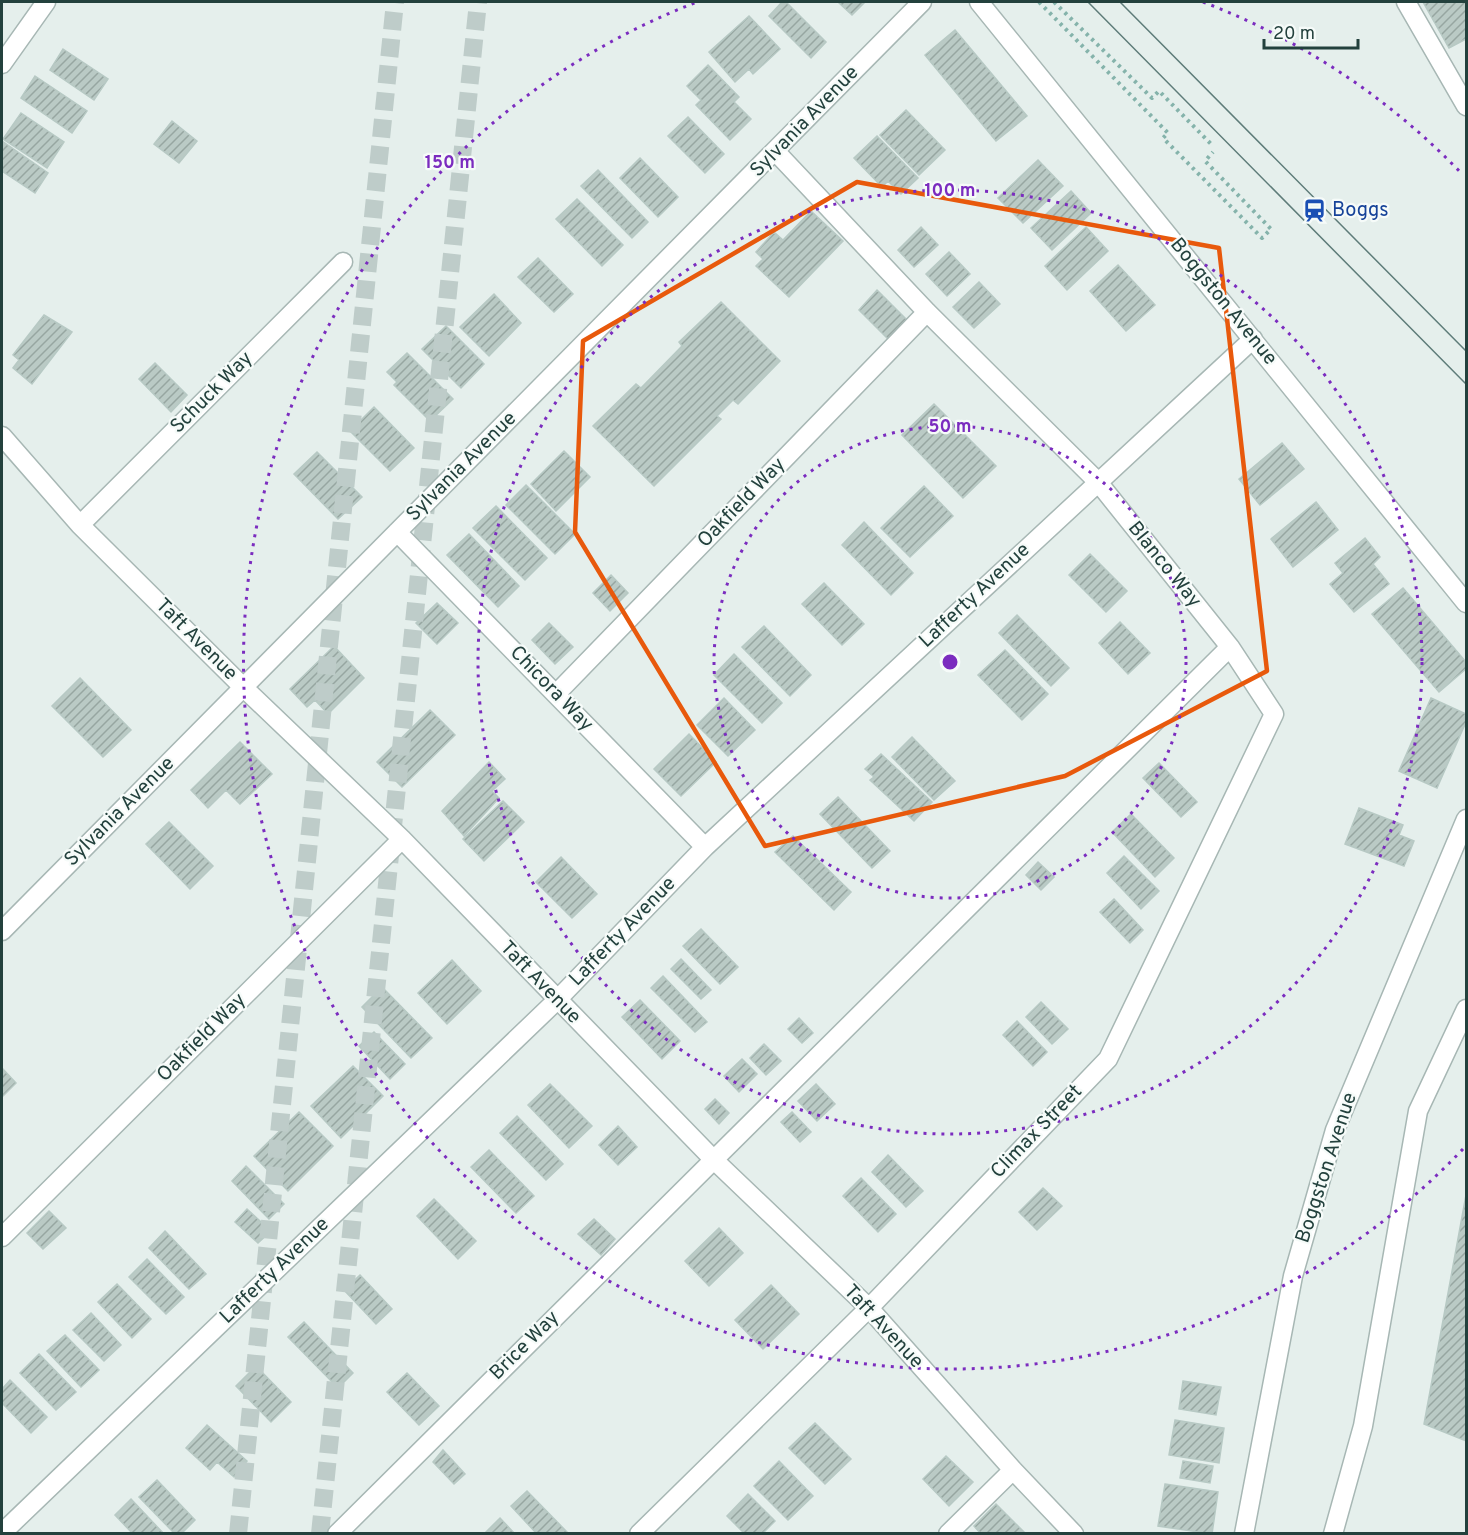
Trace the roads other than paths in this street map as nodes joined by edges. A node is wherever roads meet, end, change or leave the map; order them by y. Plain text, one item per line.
1 (45, 2) edge
2 (922, 2) edge
3 (979, 2) edge
4 (1406, 2) edge
5 (2, 64) edge
6 (1467, 106) edge
7 (776, 152) junction
8 (343, 262) dead end
9 (927, 312) junction
10 (1253, 339) junction
11 (2, 436) edge
12 (1098, 482) junction
13 (80, 525) junction
14 (397, 532) junction
15 (1467, 603) edge
16 (1230, 647) junction
17 (243, 687) junction
18 (556, 694) junction
19 (1467, 819) edge
20 (402, 839) junction
21 (705, 847) junction
22 (2, 931) edge
23 (556, 1001) junction
24 (1467, 1009) edge
25 (713, 1159) junction
26 (2, 1237) edge
27 (869, 1308) junction
28 (1013, 1470) junction
29 (2, 1533) edge
30 (337, 1533) edge
31 (639, 1533) edge
32 (948, 1533) edge
33 (1074, 1533) edge
34 (1244, 1533) edge
35 (1333, 1533) edge

1 - 5 street
2 - 7 street, Sylvania Avenue
3 - 10 street, Boggston Avenue
4 - 6 street
7 - 9 street, Blanco Way
7 - 14 street, Sylvania Avenue
8 - 13 street, Schuck Way
9 - 12 street, Blanco Way
9 - 18 street, Oakfield Way
10 - 12 street, Lafferty Avenue
10 - 15 street, Boggston Avenue
11 - 13 street, Taft Avenue
12 - 16 street, Blanco Way
12 - 21 street, Lafferty Avenue
13 - 17 street, Taft Avenue
14 - 17 street, Sylvania Avenue
14 - 18 street, Chicora Way
16 - 25 street, Brice Way
16 - 27 street, Climax Street
17 - 20 street, Taft Avenue
17 - 22 street, Sylvania Avenue
18 - 21 street, Chicora Way
19 - 34 street, Boggston Avenue
20 - 23 street, Taft Avenue
20 - 26 street, Oakfield Way
21 - 23 street, Lafferty Avenue
23 - 25 street, Taft Avenue
23 - 29 street, Lafferty Avenue
24 - 35 street
25 - 27 street, Taft Avenue
25 - 30 street, Brice Way
27 - 28 street, Taft Avenue
27 - 31 street, Climax Street
28 - 32 street
28 - 33 street, Taft Avenue

